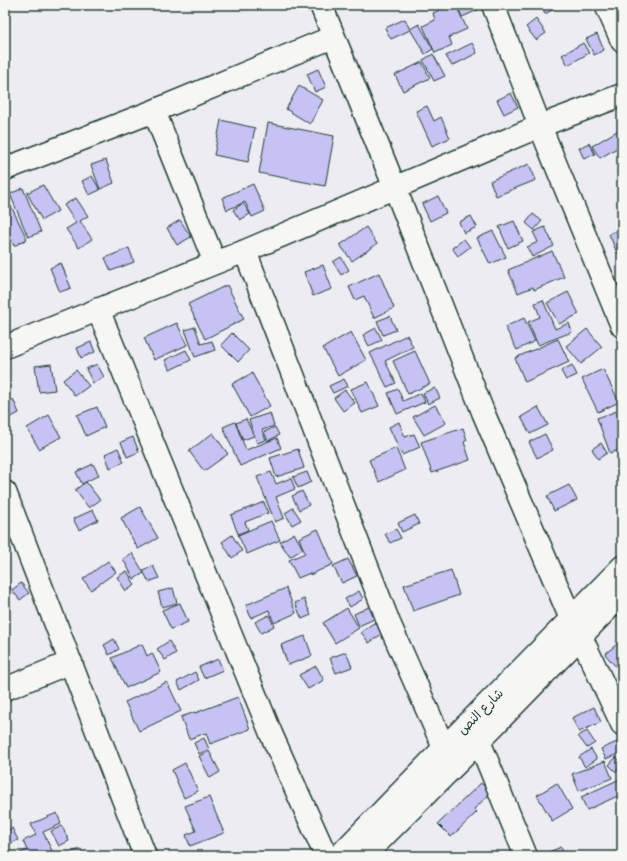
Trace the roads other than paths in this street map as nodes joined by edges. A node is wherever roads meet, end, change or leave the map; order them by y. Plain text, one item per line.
1 (321, 5) edge
2 (493, 5) edge
3 (606, 5) edge
4 (333, 37) junction
5 (622, 41) edge
6 (622, 95) edge
7 (154, 111) junction
8 (540, 126) junction
9 (5, 169) edge
10 (395, 188) junction
11 (245, 251) junction
12 (215, 263) junction
13 (98, 309) junction
14 (622, 326) edge
15 (5, 347) edge
16 (5, 492) edge
17 (622, 567) edge
18 (622, 594) edge
19 (576, 628) junction
20 (71, 662) junction
21 (5, 689) edge
22 (622, 724) edge
23 (479, 741) junction
24 (444, 748) junction
25 (145, 856) edge
26 (326, 856) edge
27 (339, 856) edge
28 (364, 856) edge
29 (526, 856) edge

1 - 4 street
2 - 8 street
3 - 5 street
4 - 7 street
4 - 10 street
6 - 8 street
7 - 9 street
7 - 12 street
8 - 10 street
8 - 14 street
10 - 11 street
10 - 19 street
11 - 12 street
11 - 24 street
12 - 13 street
13 - 15 street
13 - 26 street
16 - 20 street
17 - 19 street, شارع النص
18 - 19 street, شارع النص
19 - 22 street
19 - 23 street, شارع النص
19 - 24 street, شارع النص
20 - 21 street
20 - 25 street
23 - 28 street, شارع النص
23 - 29 street
24 - 27 street, شارع النص

